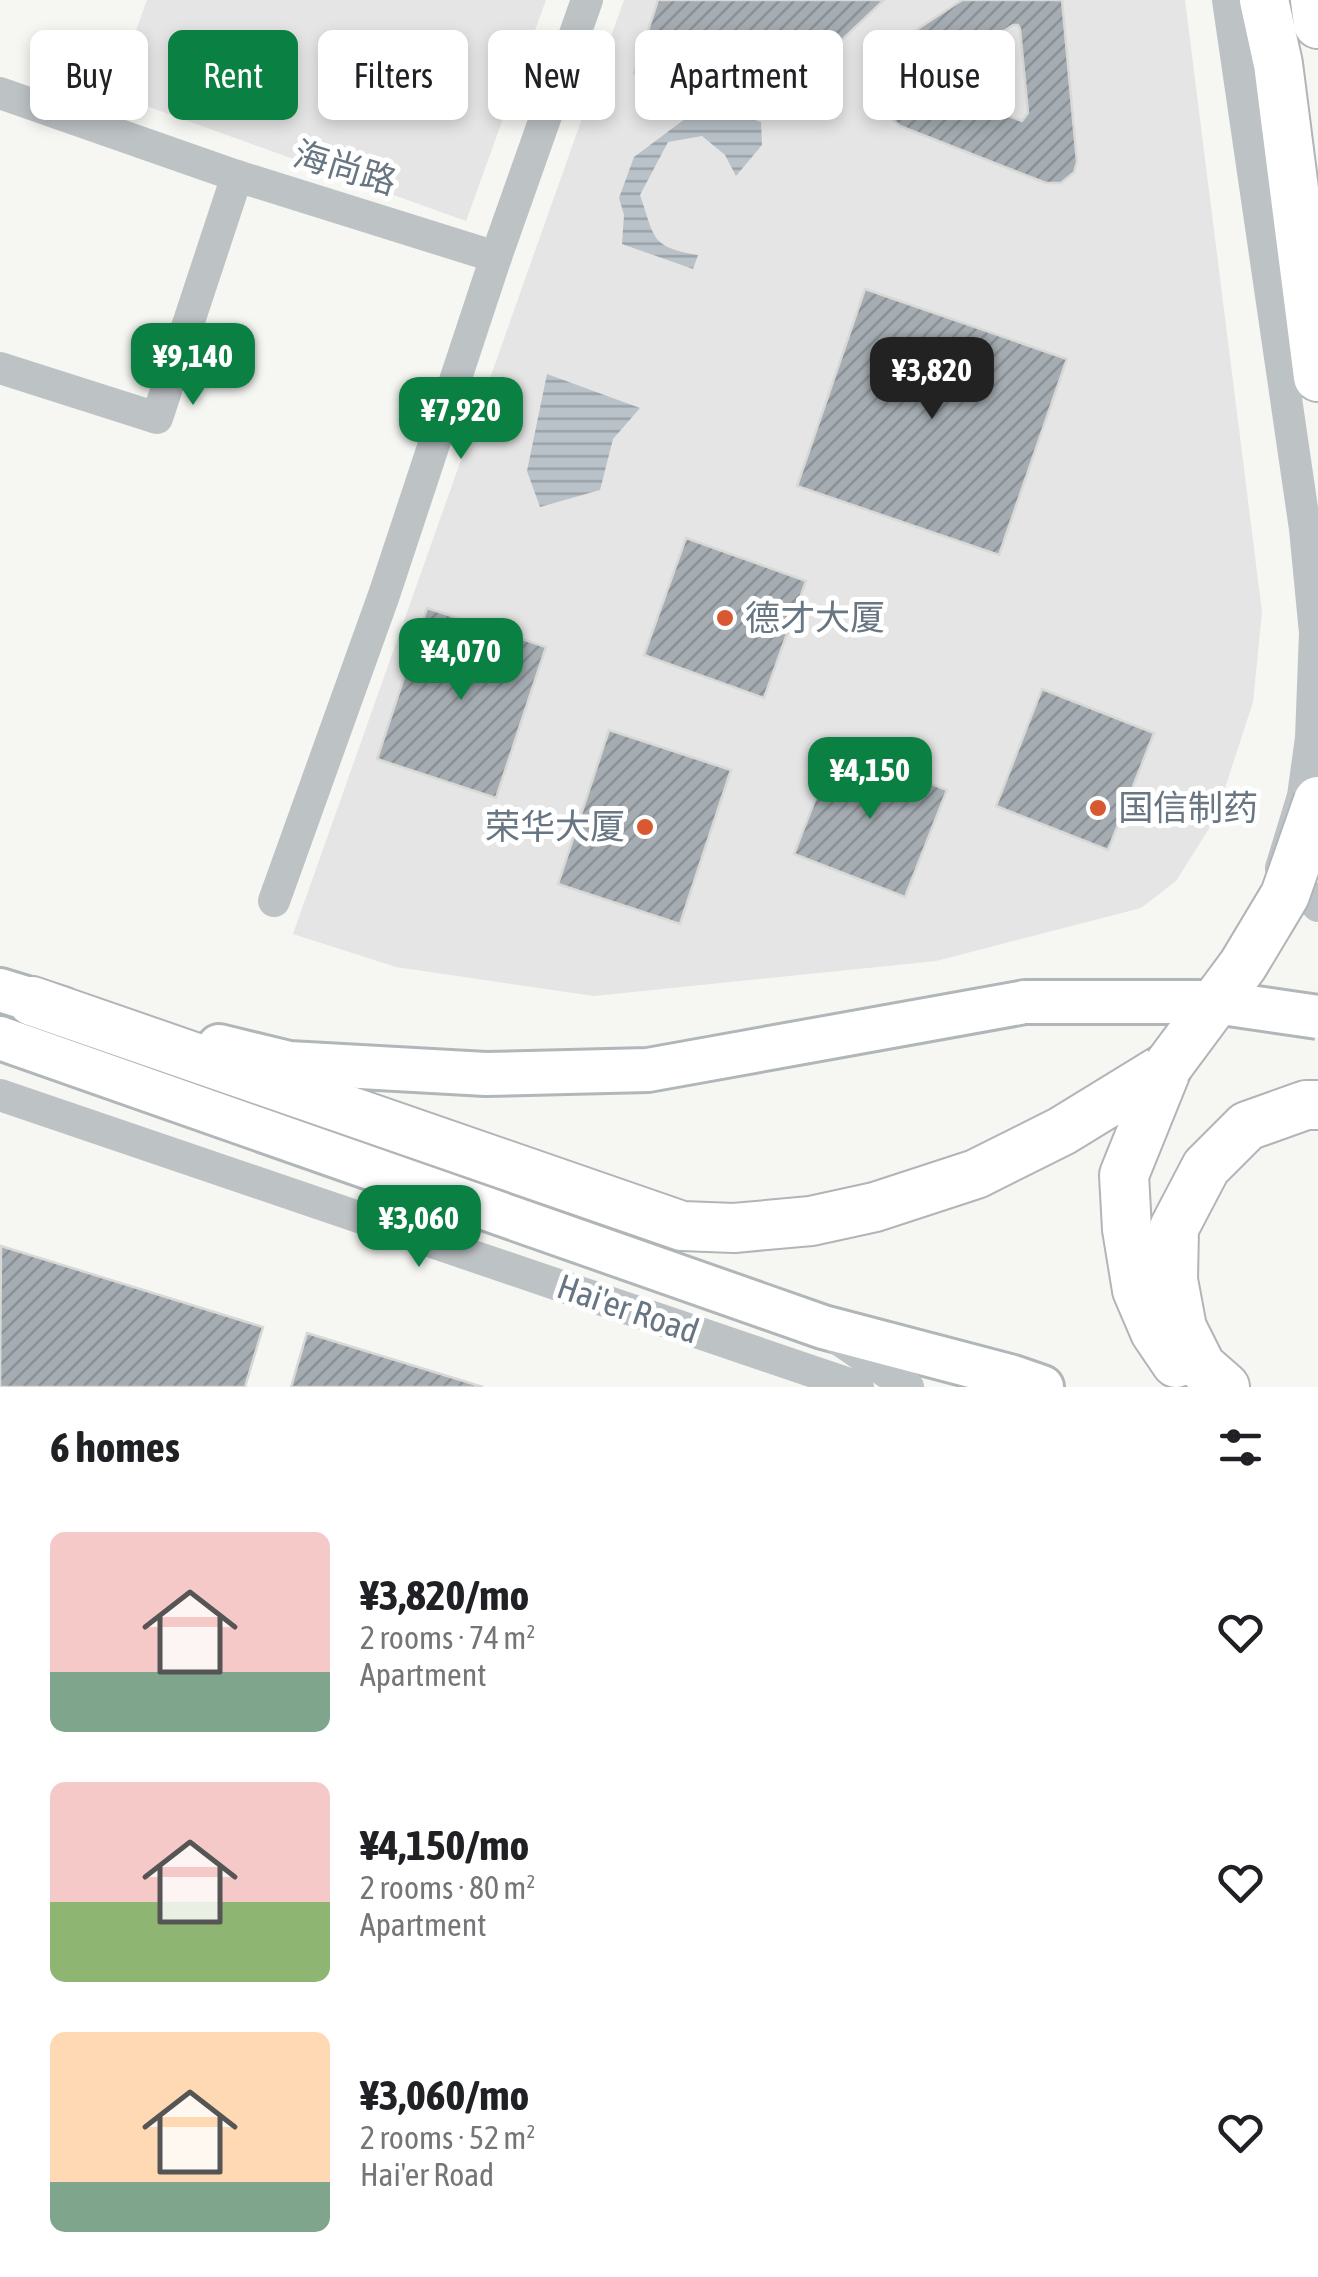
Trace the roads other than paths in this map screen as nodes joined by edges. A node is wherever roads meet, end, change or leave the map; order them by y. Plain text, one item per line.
1 (587, 0) edge
2 (1228, 0) edge
3 (1264, 0) edge
4 (1315, 0) edge
5 (1318, 24) edge
6 (0, 94) edge
7 (237, 176) junction
8 (496, 257) junction
9 (0, 368) edge
10 (1318, 377) edge
11 (1318, 801) edge
12 (274, 901) dead end
13 (1318, 906) edge
14 (1318, 1017) edge
15 (8, 1023) edge
16 (1168, 1066) junction
17 (0, 1095) edge
18 (1318, 1105) edge
19 (822, 1328) junction
20 (858, 1387) edge
21 (908, 1387) edge
22 (942, 1387) edge
23 (1042, 1387) edge
24 (1196, 1387) edge
25 (1224, 1387) edge

1 - 8 street
2 - 13 street
3 - 10 highway
4 - 5 highway
6 - 7 street, 海尚路
7 - 8 street, 海尚路
7 - 9 street
8 - 12 street
11 - 16 highway, bridge
14 - 15 main road, bridge
15 - 16 highway
15 - 19 main road, Hai'er Road
16 - 24 highway
17 - 20 street, Hai'er Road
18 - 25 highway
19 - 21 street
19 - 22 main road
19 - 23 main road

